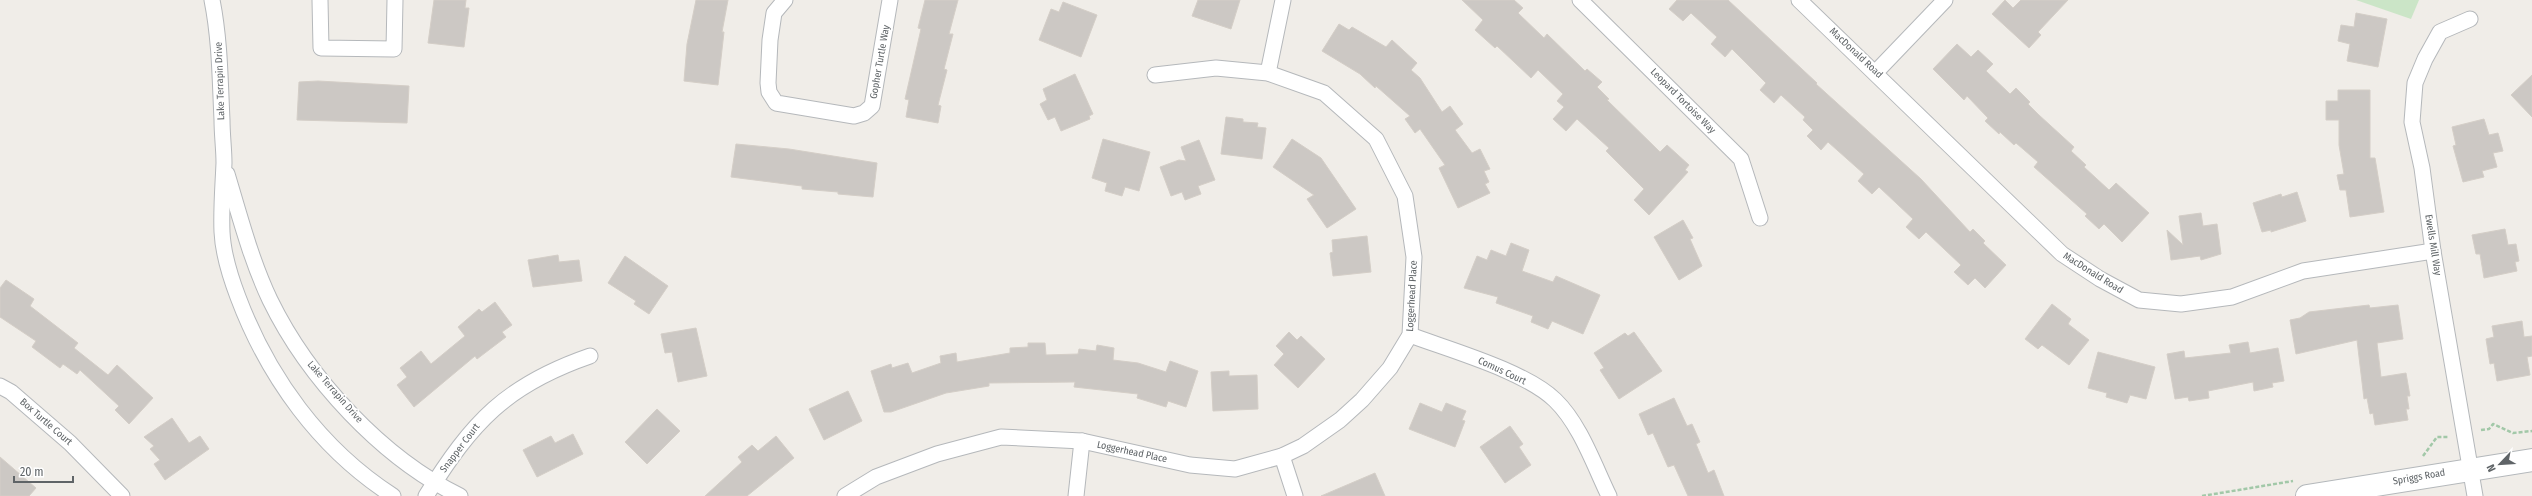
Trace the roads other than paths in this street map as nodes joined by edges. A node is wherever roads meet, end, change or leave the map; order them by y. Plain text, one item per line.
1 (212, 0) edge
2 (320, 0) edge
3 (395, 0) edge
4 (785, 0) edge
5 (890, 0) edge
6 (1283, 0) edge
7 (1580, 0) edge
8 (1799, 0) edge
9 (1945, 0) edge
10 (2470, 19) dead end
11 (1876, 72) junction
12 (1268, 73) junction
13 (1155, 75) dead end
14 (224, 162) junction
15 (1760, 218) dead end
16 (2433, 251) junction
17 (1410, 335) junction
18 (590, 356) dead end
19 (0, 386) edge
20 (1082, 441) junction
21 (1282, 456) junction
22 (2532, 460) edge
23 (2472, 468) junction
24 (435, 482) junction
25 (122, 496) edge
26 (393, 496) edge
27 (426, 496) edge
28 (460, 496) edge
29 (845, 496) edge
30 (1076, 496) edge
31 (1295, 496) edge
32 (1609, 496) edge
33 (2307, 496) edge
34 (2475, 496) edge

1 - 14 street, Lake Terrapin Drive
2 - 3 street
4 - 5 street, Gopher Turtle Way
6 - 12 street
7 - 15 street, Leopard Tortoise Way
8 - 11 street, MacDonald Road
9 - 11 street
10 - 16 street, Ewells Mill Way
11 - 16 street, MacDonald Road
12 - 13 street, Loggerhead Place
12 - 17 street, Loggerhead Place
14 - 24 street, Lake Terrapin Drive
14 - 26 street, Lake Terrapin Drive
16 - 23 street, Ewells Mill Way
17 - 21 street, Loggerhead Place
17 - 32 street, Comus Court
18 - 24 street, Snapper Court
19 - 25 street, Box Turtle Court
20 - 21 street, Loggerhead Place
20 - 29 street, Loggerhead Place
20 - 30 street
21 - 31 street
22 - 23 main road, Spriggs Road
23 - 33 main road, Spriggs Road
23 - 34 street, Ewells Mill Way
24 - 27 street, Snapper Court
24 - 28 street, Lake Terrapin Drive

